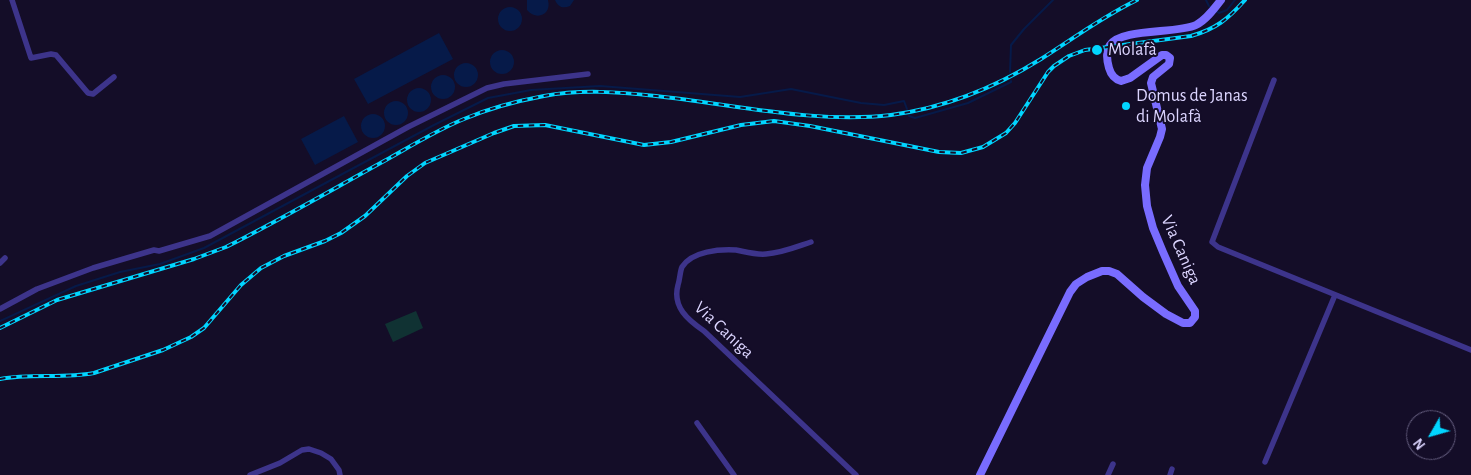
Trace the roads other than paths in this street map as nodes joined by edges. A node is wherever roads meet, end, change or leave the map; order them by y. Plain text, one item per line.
1 (12, 0) edge
2 (1218, 3) edge
3 (588, 74) dead end
4 (114, 77) dead end
5 (1274, 80) dead end
6 (811, 242) dead end
7 (5, 258) dead end
8 (0, 263) edge
9 (1335, 295) junction
10 (0, 309) edge
11 (1471, 350) edge
12 (697, 423) dead end
13 (1265, 462) dead end
14 (1113, 464) dead end
15 (250, 475) edge
16 (340, 475) edge
17 (734, 475) edge
18 (856, 475) edge
19 (980, 475) edge
20 (1108, 475) edge

1 - 4 street
2 - 19 street, Via Caniga
3 - 10 street
5 - 9 street
6 - 18 street, Via Caniga
7 - 8 street
9 - 11 street
9 - 13 street
12 - 17 street
14 - 20 street
15 - 16 street

